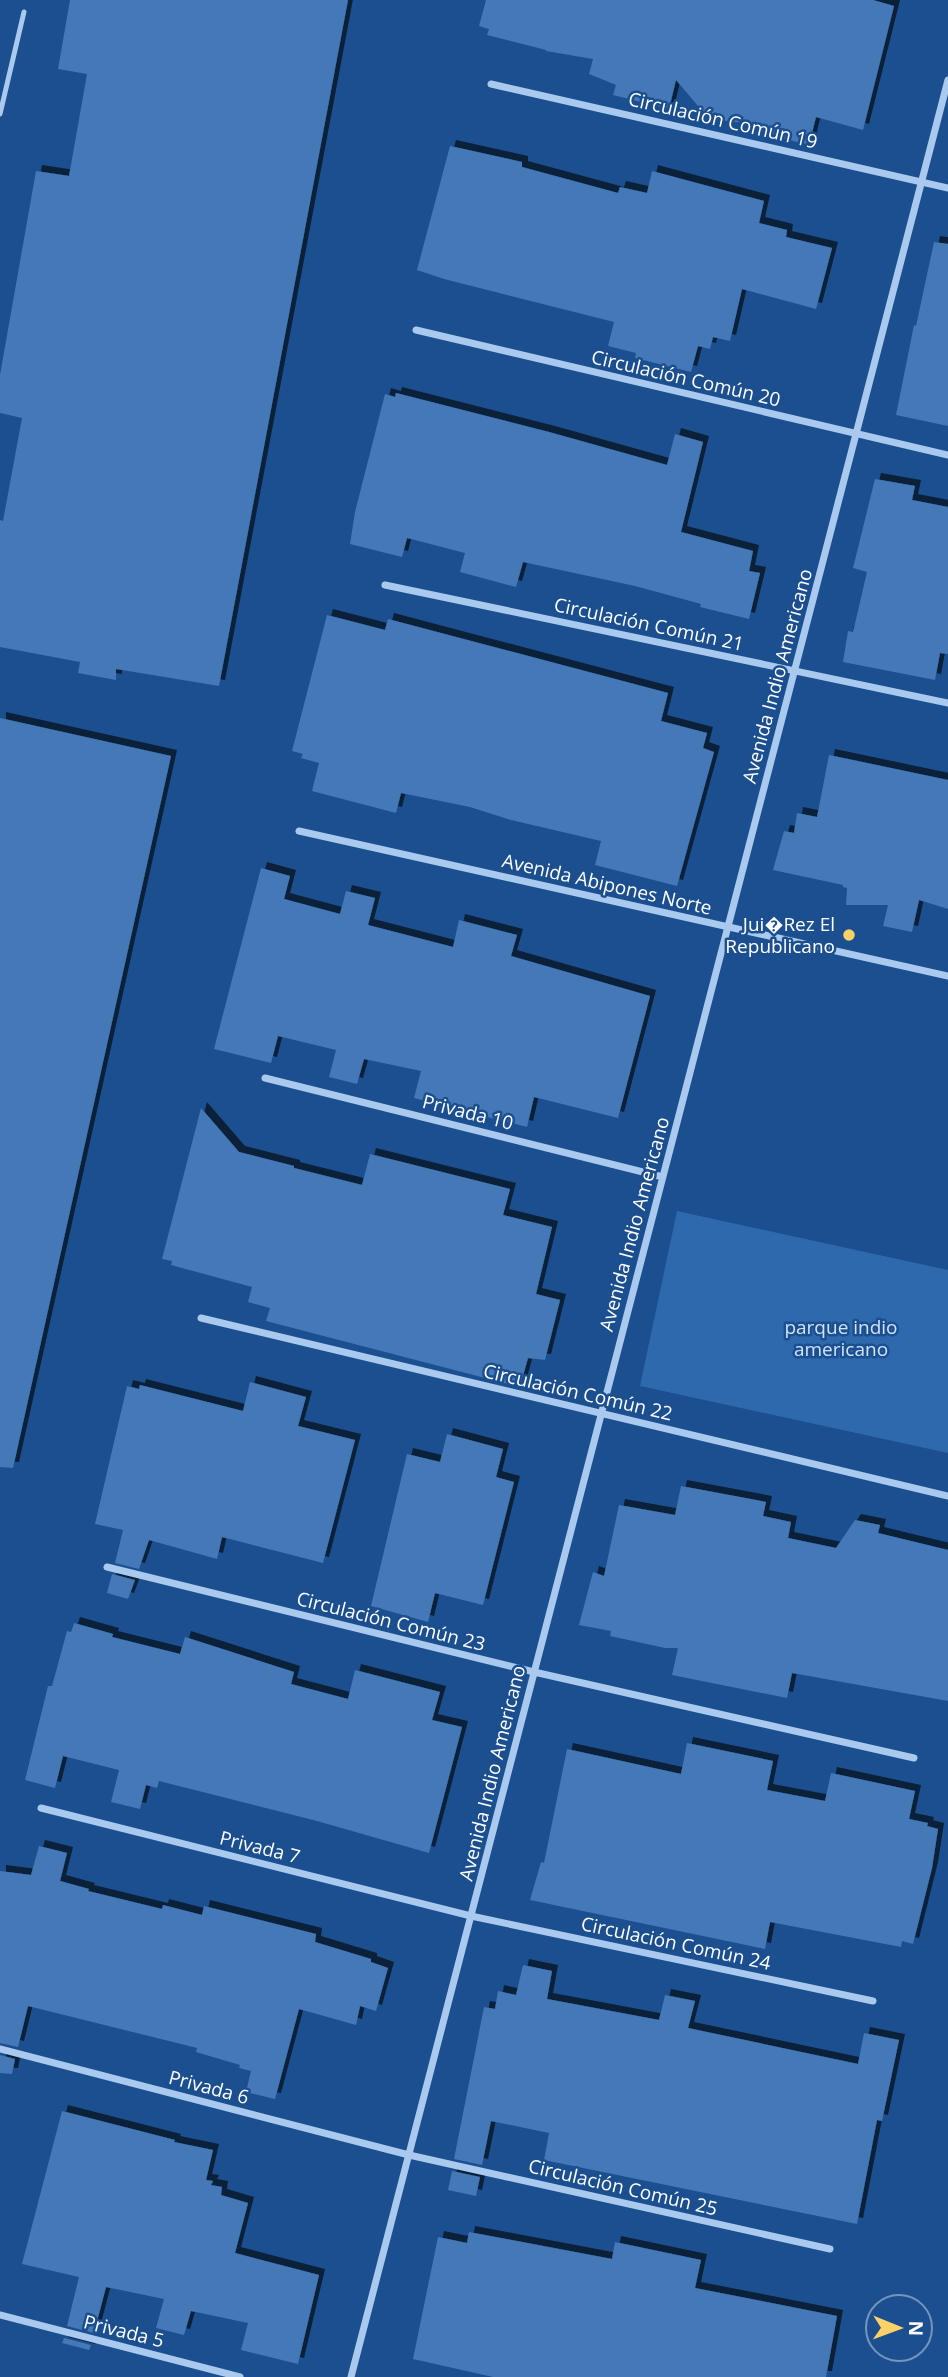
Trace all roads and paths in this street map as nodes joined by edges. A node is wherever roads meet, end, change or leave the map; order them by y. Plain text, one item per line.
1 (24, 12) dead end
2 (948, 80) edge
3 (491, 84) dead end
4 (0, 114) edge
5 (921, 182) junction
6 (948, 188) edge
7 (416, 330) dead end
8 (856, 434) junction
9 (948, 455) edge
10 (385, 585) dead end
11 (795, 671) junction
12 (948, 703) edge
13 (299, 831) dead end
14 (728, 928) junction
15 (948, 976) edge
16 (265, 1078) dead end
17 (663, 1177) junction
18 (201, 1318) dead end
19 (601, 1414) junction
20 (948, 1496) edge
21 (107, 1567) dead end
22 (534, 1672) junction
23 (914, 1758) dead end
24 (41, 1808) dead end
25 (471, 1916) junction
26 (873, 2001) dead end
27 (0, 2049) edge
28 (410, 2155) junction
29 (830, 2249) dead end
30 (0, 2315) edge
31 (240, 2377) edge
32 (351, 2377) edge

1 - 4 lane
2 - 5 street, Avenida Indio Americano
3 - 5 street, Circulación Común 19
5 - 6 street, Circulación Común 19
5 - 8 street, Avenida Indio Americano
7 - 8 street, Circulación Común 20
8 - 9 street, Circulación Común 20
8 - 11 street, Avenida Indio Americano
10 - 11 street, Circulación Común 21
11 - 12 street, Circulación Común 21
11 - 14 street, Avenida Indio Americano
13 - 14 street, Avenida Abipones Norte
14 - 15 street, Avenida Abipones Norte
14 - 17 street, Avenida Indio Americano
16 - 17 street, Privada 10
17 - 19 street, Avenida Indio Americano
18 - 19 street, Circulación Común 22
19 - 20 street, Circulación Común 22
19 - 22 street, Avenida Indio Americano
21 - 22 street, Circulación Común 23
22 - 23 street, Circulación Común 23
22 - 25 street, Avenida Indio Americano
24 - 25 street, Privada 7
25 - 26 street, Circulación Común 24
25 - 28 street, Avenida Indio Americano
27 - 28 street, Privada 6
28 - 29 street, Circulación Común 25
28 - 32 street, Avenida Indio Americano
30 - 31 street, Privada 5

